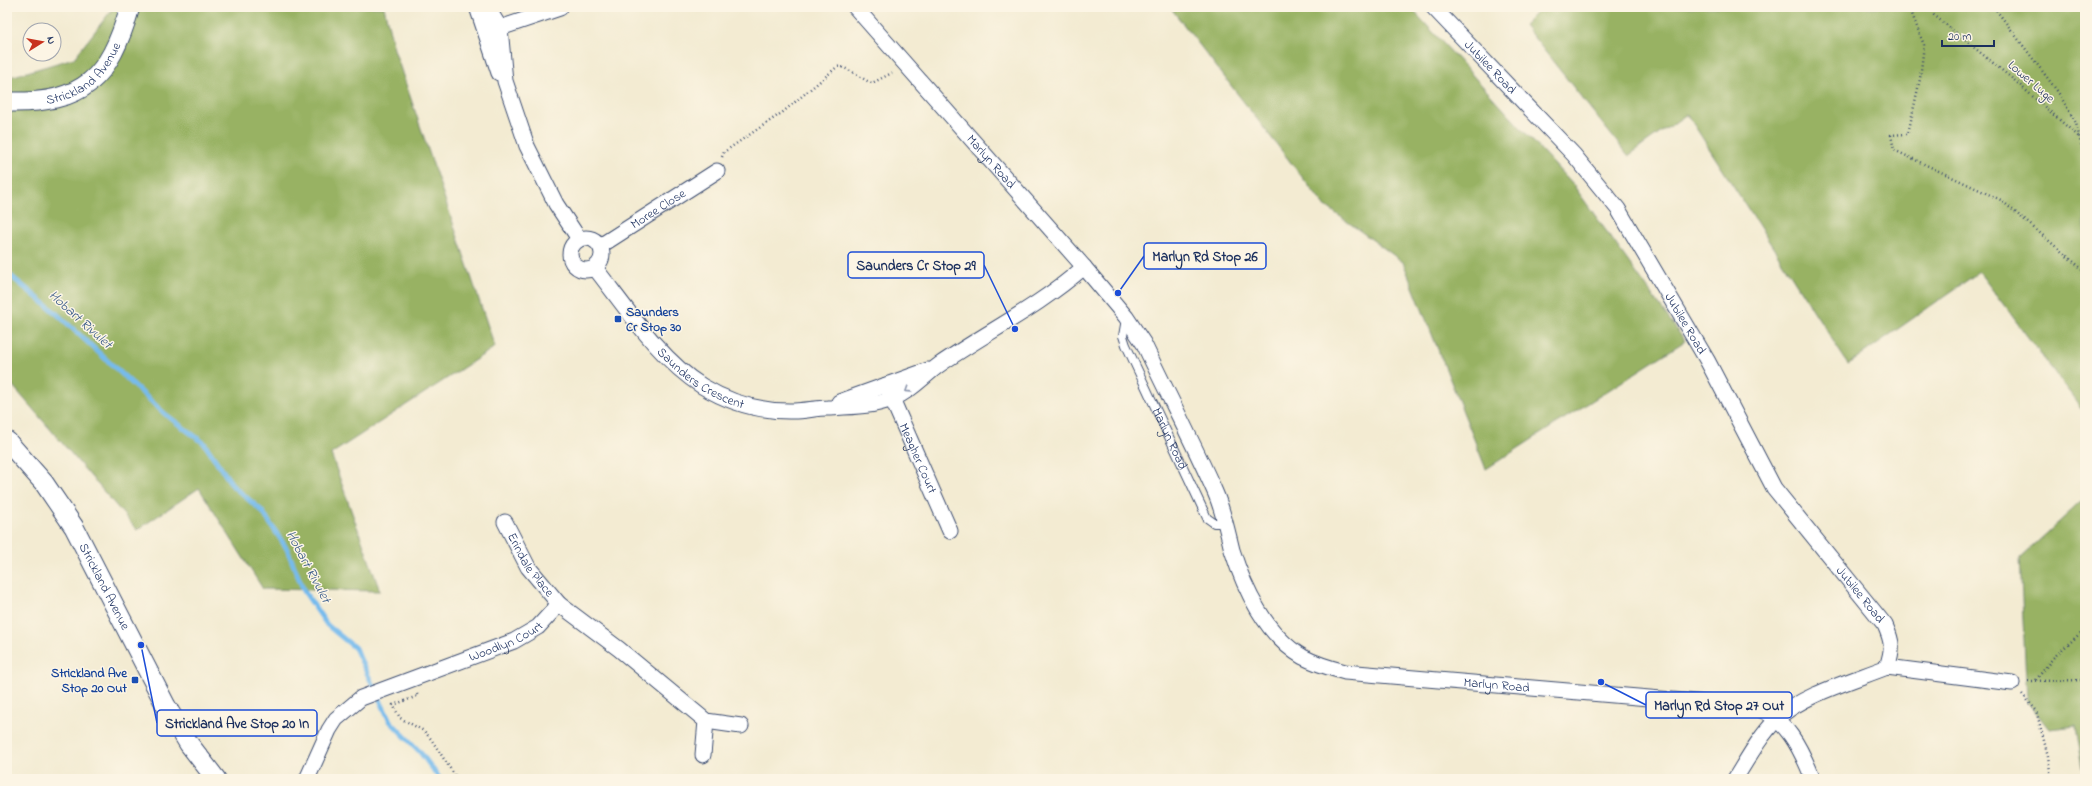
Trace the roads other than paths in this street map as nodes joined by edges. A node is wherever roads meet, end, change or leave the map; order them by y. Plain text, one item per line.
1 (130, 7) edge
2 (477, 7) edge
3 (487, 7) edge
4 (855, 7) edge
5 (1433, 7) edge
6 (560, 8) dead end
7 (500, 28) junction
8 (485, 33) junction
9 (507, 88) junction
10 (7, 102) edge
11 (717, 171) road end
12 (579, 239) junction
13 (600, 246) junction
14 (1084, 267) junction
15 (595, 268) junction
16 (889, 392) junction
17 (7, 441) edge
18 (505, 522) dead end
19 (950, 531) dead end
20 (560, 604) junction
21 (1887, 667) junction
22 (2012, 683) road end
23 (1777, 718) junction
24 (706, 721) junction
25 (741, 726) dead end
26 (703, 755) dead end
27 (216, 779) edge
28 (307, 779) edge
29 (1735, 779) edge
30 (1813, 779) edge

1 - 10 street, Strickland Avenue
2 - 8 street
3 - 7 street
4 - 14 street, Marlyn Road
5 - 21 street, Jubilee Road
6 - 7 street
7 - 8 street
7 - 9 street
8 - 9 street
9 - 12 street
11 - 13 street, Moree Close
12 - 13 street
12 - 15 street
13 - 15 street
14 - 16 street, Saunders Crescent
14 - 23 street, Marlyn Road
15 - 16 street, Saunders Crescent
16 - 19 street, Meagher Court
17 - 27 street, Strickland Avenue
18 - 20 street, Erindale Place
20 - 24 street
20 - 28 street, Woodlyn Court
21 - 22 street
21 - 23 street
23 - 29 street
23 - 30 street, Marlyn Road
24 - 25 street
24 - 26 street

